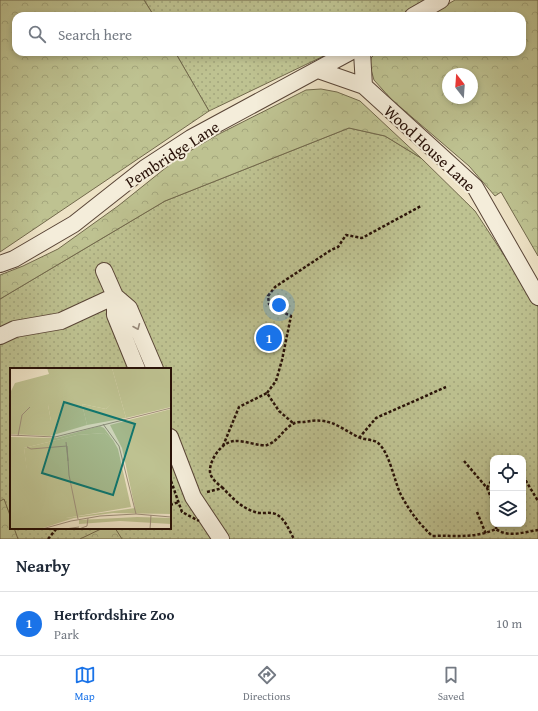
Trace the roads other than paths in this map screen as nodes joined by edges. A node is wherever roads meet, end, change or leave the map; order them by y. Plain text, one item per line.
1 (441, 0) edge
2 (420, 12) edge
3 (343, 56) edge
4 (362, 56) edge
5 (318, 70) junction
6 (364, 86) junction
7 (0, 264) edge
8 (104, 271) dead end
9 (115, 296) junction
10 (538, 297) edge
11 (0, 336) edge
12 (137, 368) edge
13 (155, 368) edge
14 (171, 440) edge
15 (221, 539) edge

1 - 2 street
3 - 5 street, Pembridge Lane
4 - 6 street
5 - 6 street, Wood House Lane
5 - 7 street, Pembridge Lane
6 - 10 street, Wood House Lane
8 - 9 street
9 - 11 street
9 - 12 street
9 -> 13 street
14 - 15 street

